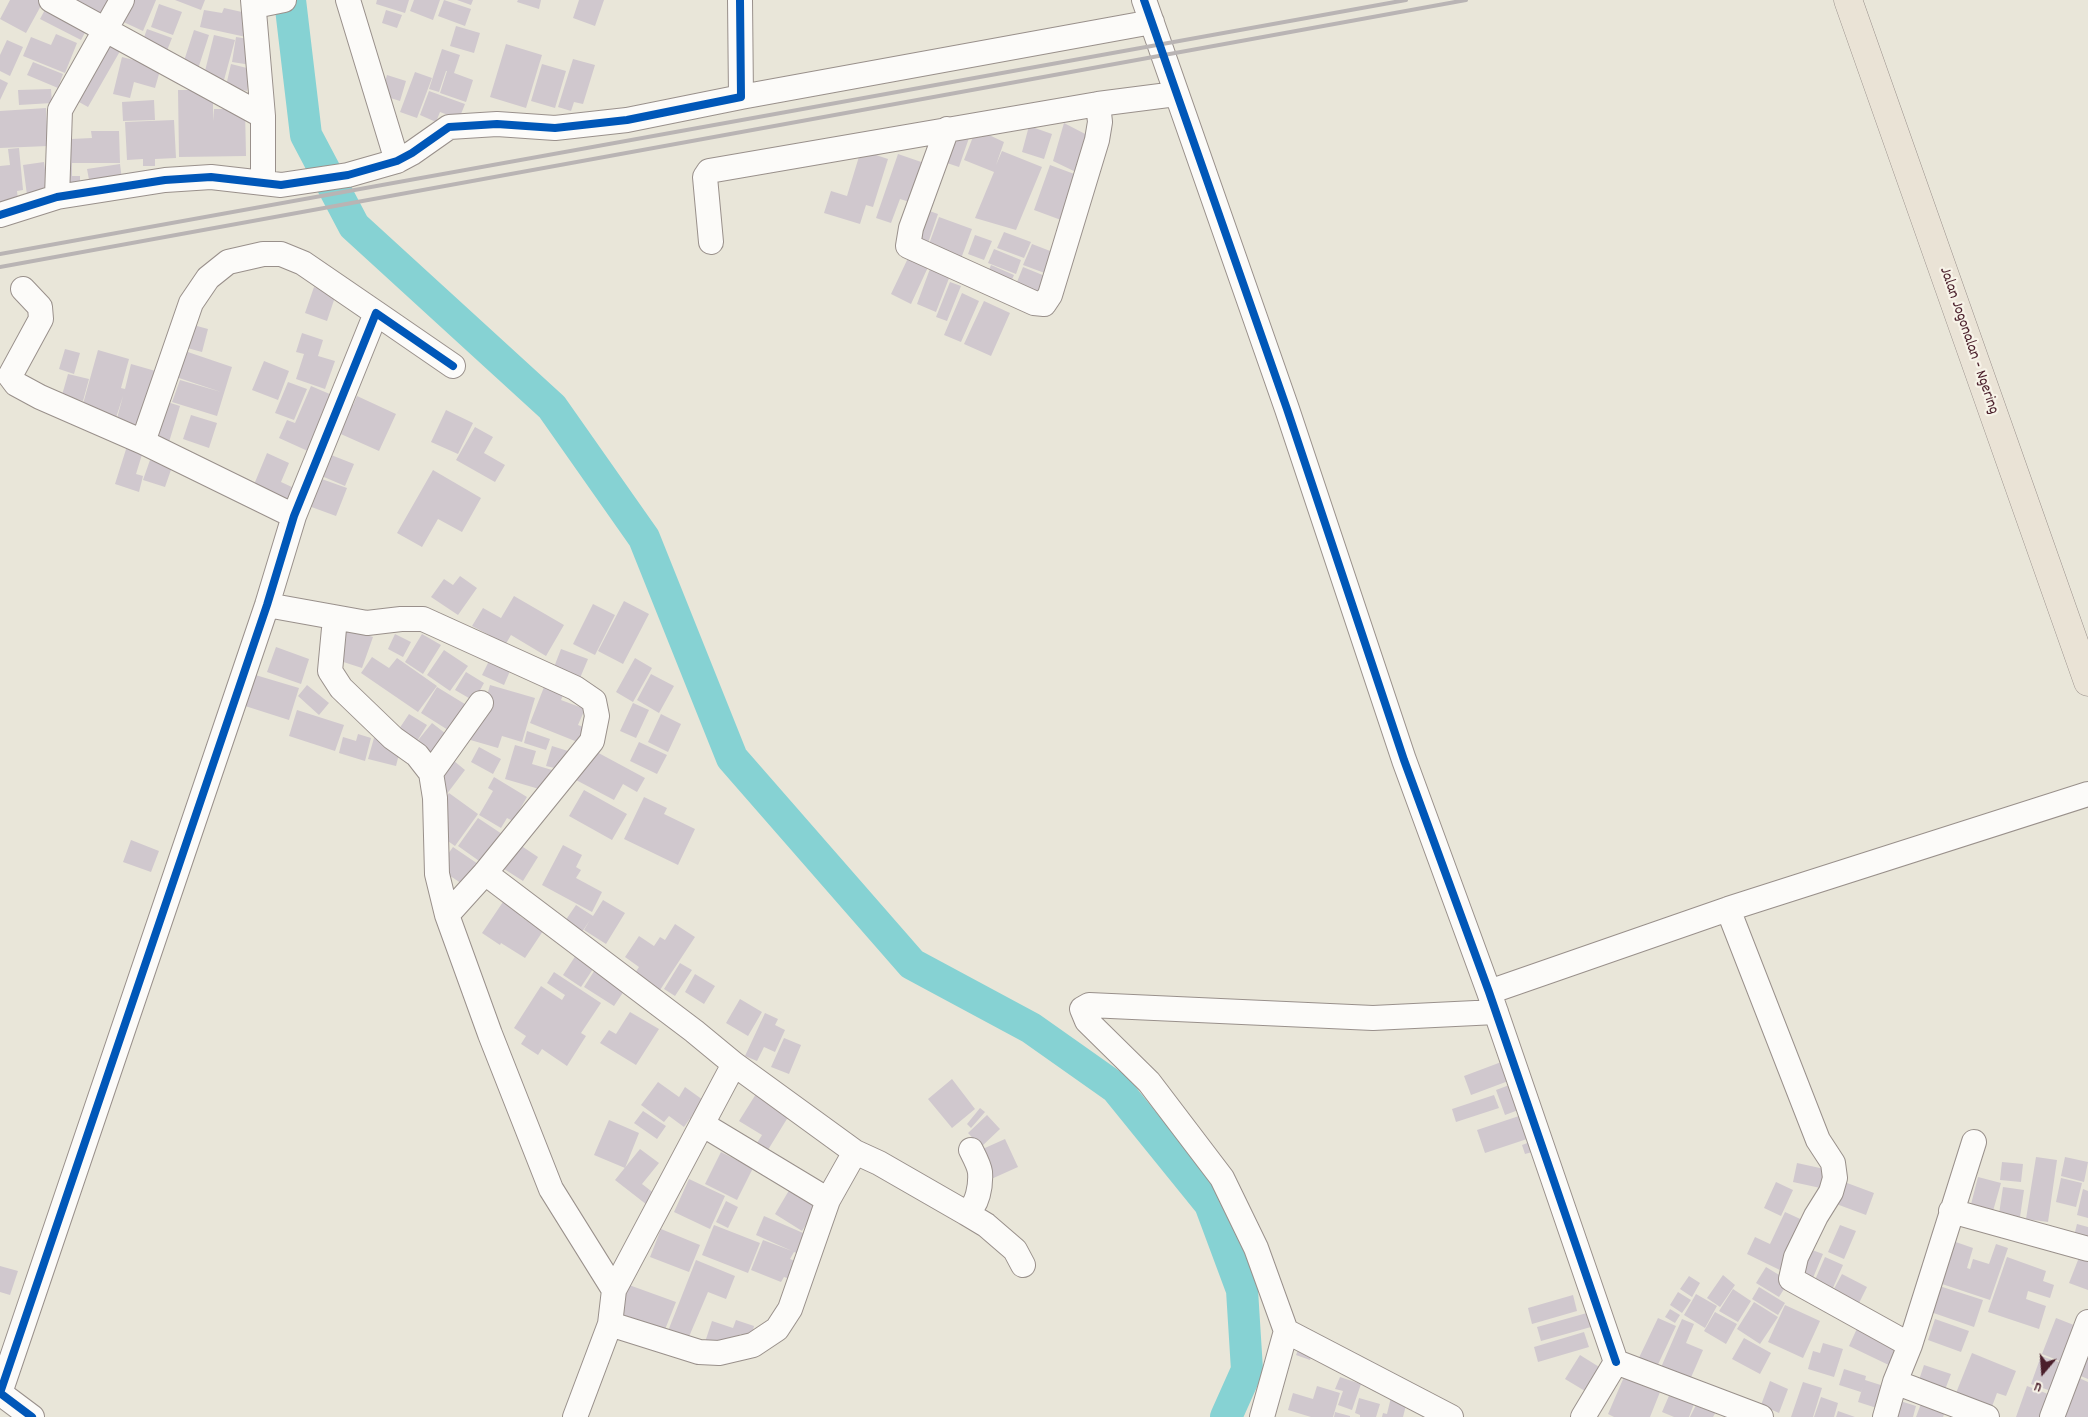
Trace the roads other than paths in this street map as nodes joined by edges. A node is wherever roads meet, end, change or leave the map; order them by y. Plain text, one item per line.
1 (50, 0) edge
2 (122, 0) edge
3 (284, 0) edge
4 (348, 0) edge
5 (740, 0) edge
6 (1144, 0) edge
7 (1848, 0) edge
8 (256, 3) edge
9 (1152, 22) junction
10 (106, 30) junction
11 (1176, 94) junction
12 (741, 97) junction
13 (1098, 104) junction
14 (263, 116) junction
15 (947, 129) junction
16 (397, 160) junction
17 (272, 184) junction
18 (57, 198) junction
19 (0, 215) edge
20 (711, 242) dead end
21 (23, 289) dead end
22 (376, 313) junction
23 (453, 366) dead end
24 (144, 442) junction
25 (294, 516) junction
26 (267, 605) junction
27 (335, 618) junction
28 (2088, 682) edge
29 (481, 703) dead end
30 (431, 773) junction
31 (2088, 794) edge
32 (485, 873) junction
33 (1728, 909) junction
34 (447, 914) junction
35 (1492, 1002) junction
36 (734, 1064) junction
37 (702, 1124) junction
38 (1974, 1142) dead end
39 (971, 1150) dead end
40 (855, 1152) junction
41 (828, 1200) junction
42 (1951, 1211) junction
43 (966, 1212) junction
44 (2088, 1249) edge
45 (1023, 1265) dead end
46 (614, 1290) junction
47 (2088, 1322) edge
48 (610, 1324) junction
49 (1286, 1331) junction
50 (1910, 1345) junction
51 (1616, 1362) junction
52 (1895, 1382) junction
53 (32, 1417) edge
54 (575, 1417) edge
55 (1262, 1417) edge
56 (1451, 1417) edge
57 (1583, 1417) edge
58 (1762, 1417) edge
59 (1885, 1417) edge
60 (1987, 1417) edge
61 (2052, 1417) edge

1 - 10 street
2 - 10 street
3 - 8 street
4 - 16 street
5 - 12 street
6 - 9 street
7 - 28 main road, Jalan Jogonalan - Ngering
8 - 14 street
9 - 11 street
9 - 12 street
10 - 14 street
10 - 18 street
11 - 13 street
11 - 35 street
12 - 16 street
13 - 15 street
13 - 15 street
14 - 17 street
15 - 20 street
16 - 17 street
17 - 18 street
18 - 19 street
21 - 24 street
22 - 23 street
22 - 24 street
22 - 25 street
24 - 25 street
25 - 26 street
26 - 27 street
26 - 53 street
27 - 30 street
27 - 32 street
29 - 30 street
30 - 34 street
31 - 33 street
32 - 34 street
32 - 36 street
33 - 35 street
33 - 50 street
34 - 46 street
35 - 49 street
35 - 51 street
36 - 37 street
36 - 40 street
37 - 41 street
37 - 46 street
38 - 42 street
39 - 43 street
40 - 41 street
40 - 43 street
41 - 48 street
42 - 44 street
42 - 50 street
43 - 45 street
46 - 48 street
47 - 61 street
48 - 54 street
49 - 55 street
49 - 56 street
50 - 52 street
51 - 57 street
51 - 58 street
52 - 59 street
52 - 60 street

